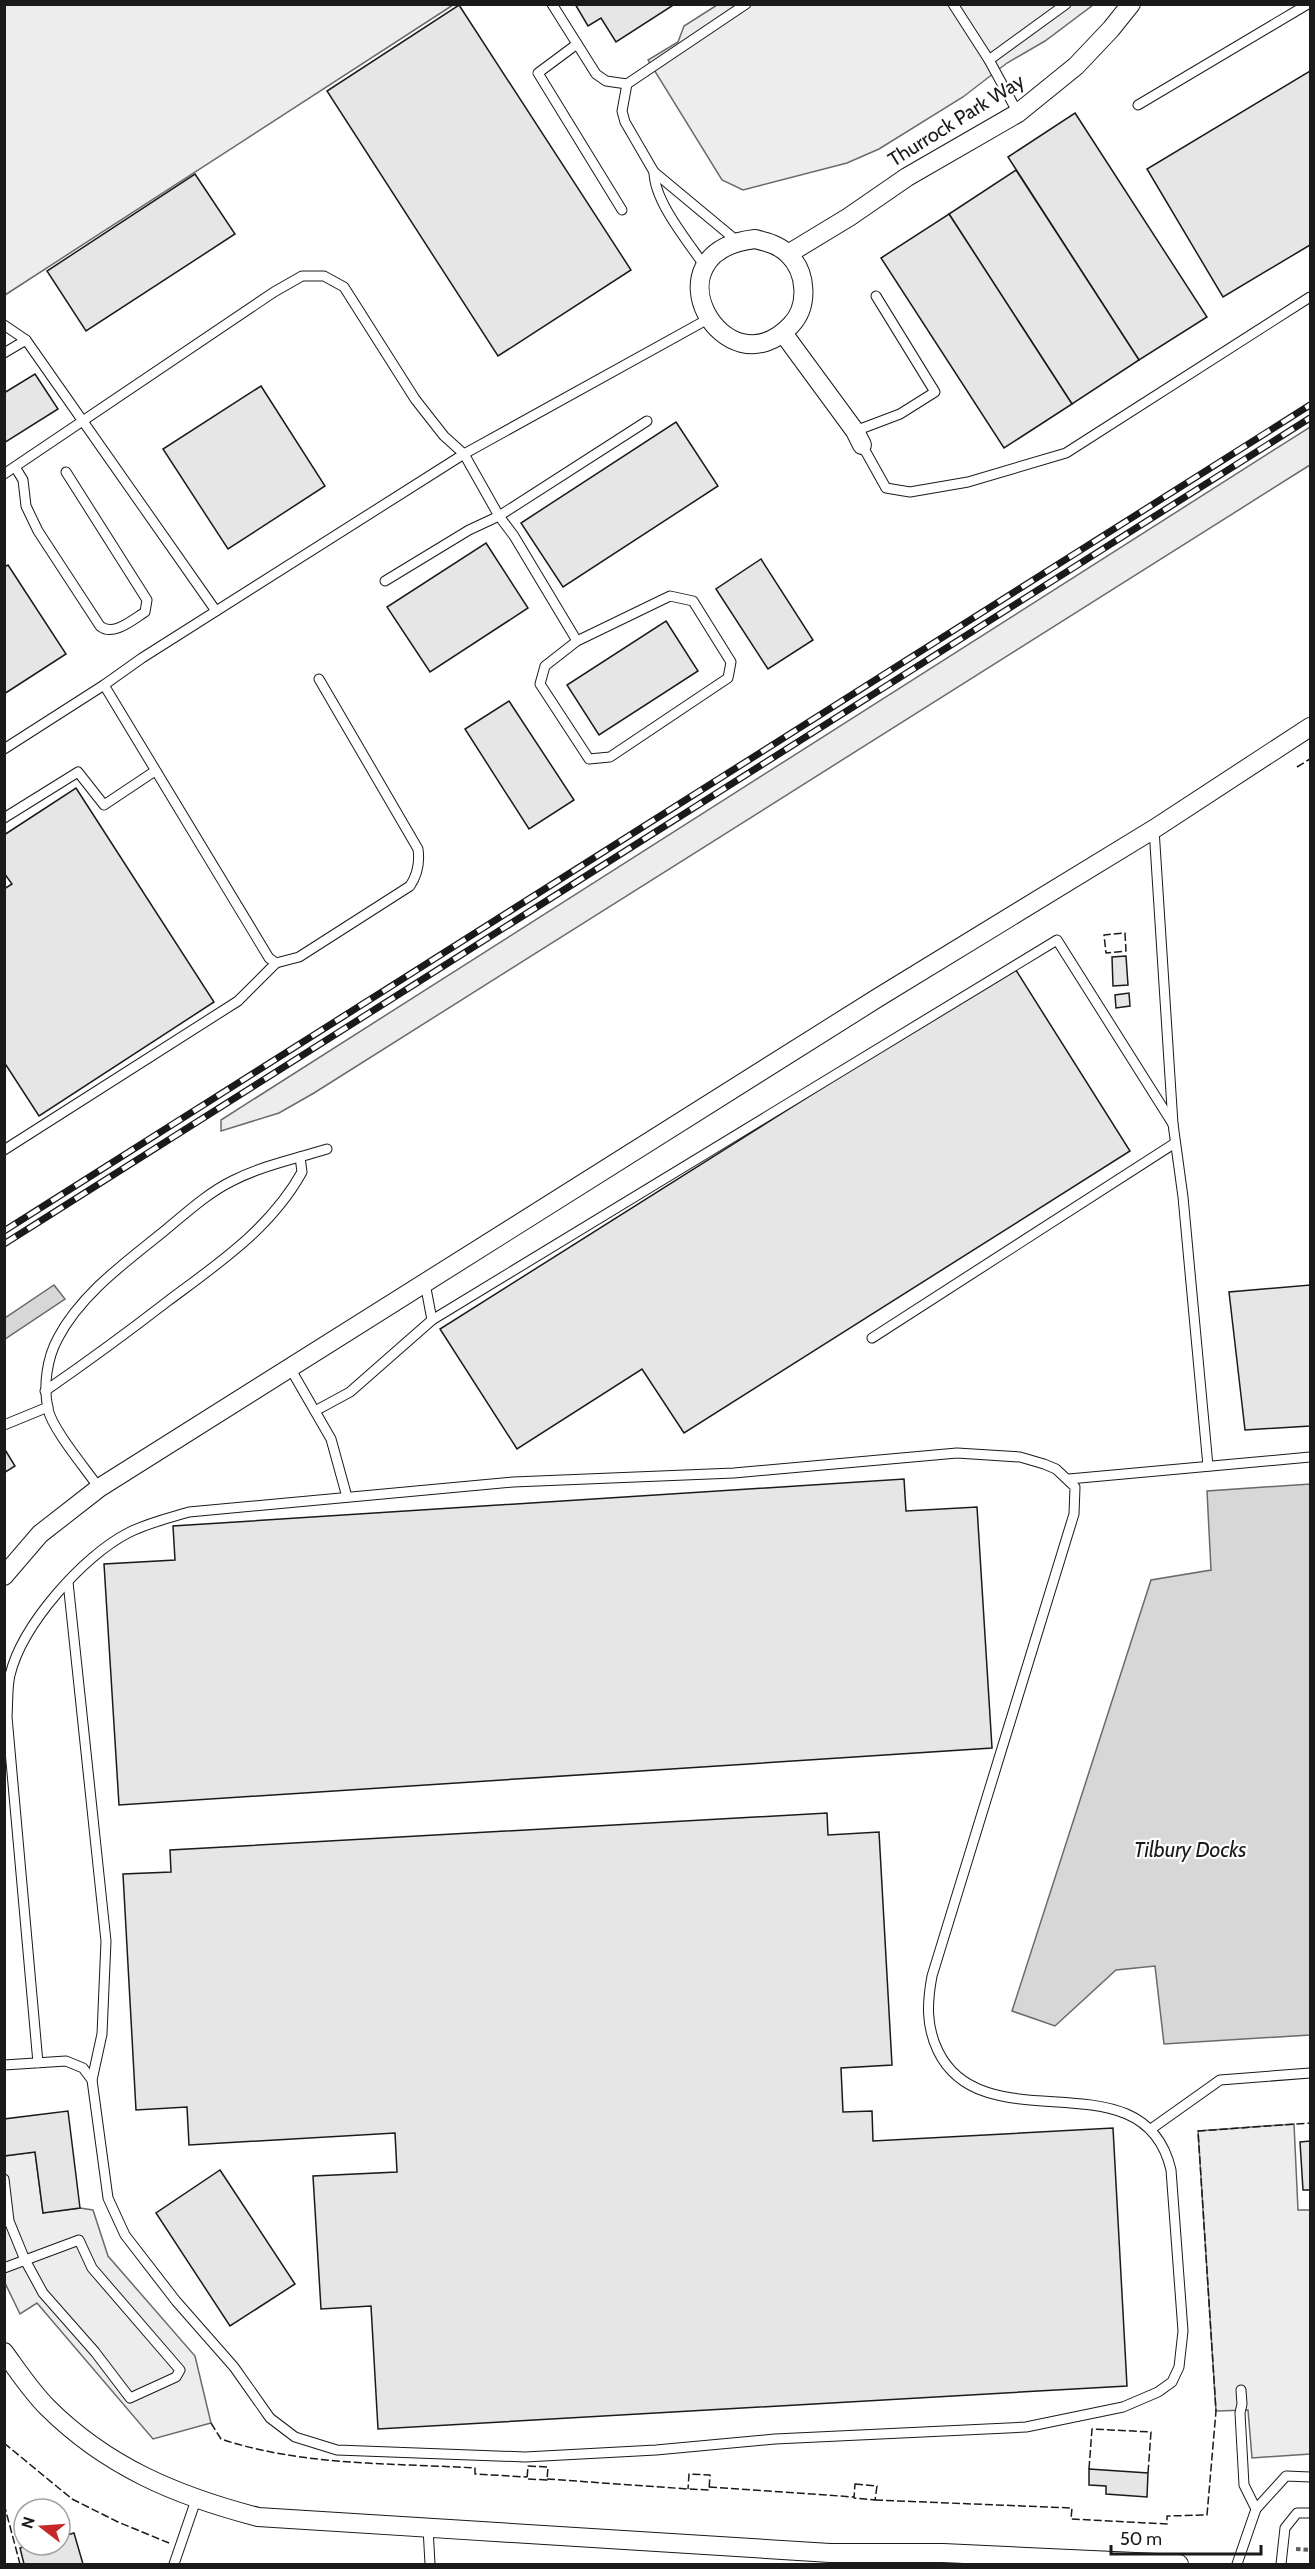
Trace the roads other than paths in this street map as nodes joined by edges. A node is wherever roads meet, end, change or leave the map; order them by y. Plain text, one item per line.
1 (552, 4) edge
2 (746, 4) edge
3 (953, 4) edge
4 (1066, 4) edge
5 (1131, 4) edge
6 (1308, 4) edge
7 (577, 44) junction
8 (989, 60) junction
9 (627, 84) junction
10 (1138, 105) dead end
11 (1018, 113) junction
12 (654, 172) junction
13 (622, 210) dead end
14 (737, 241) junction
15 (788, 254) junction
16 (704, 265) junction
17 (876, 296) dead end
18 (1311, 297) edge
19 (708, 319) junction
20 (4, 324) edge
21 (783, 333) junction
22 (26, 340) junction
23 (4, 352) edge
24 (83, 420) junction
25 (647, 421) dead end
26 (859, 438) junction
27 (464, 454) junction
28 (15, 467) junction
29 (66, 472) dead end
30 (4, 474) edge
31 (499, 516) junction
32 (385, 581) dead end
33 (216, 611) junction
34 (577, 641) junction
35 (319, 679) dead end
36 (104, 685) junction
37 (1311, 727) edge
38 (4, 749) edge
39 (155, 771) junction
40 (4, 818) edge
41 (1154, 829) junction
42 (276, 963) junction
43 (1173, 1124) junction
44 (1175, 1143) junction
45 (327, 1149) dead end
46 (4, 1150) edge
47 (300, 1157) junction
48 (424, 1283) junction
49 (432, 1320) junction
50 (872, 1338) dead end
51 (290, 1368) junction
52 (45, 1391) junction
53 (48, 1407) junction
54 (315, 1411) junction
55 (4, 1425) edge
56 (1311, 1457) edge
57 (1208, 1466) junction
58 (1069, 1479) junction
59 (99, 1488) junction
60 (347, 1497) junction
61 (4, 1576) edge
62 (68, 1582) junction
63 (38, 2063) junction
64 (4, 2065) edge
65 (1311, 2073) edge
66 (92, 2080) junction
67 (1151, 2129) junction
68 (4, 2179) edge
69 (25, 2260) junction
70 (4, 2268) edge
71 (4, 2352) edge
72 (1241, 2390) dead end
73 (1311, 2477) edge
74 (196, 2500) junction
75 (1256, 2509) junction
76 (1311, 2513) edge
77 (428, 2528) junction
78 (830, 2559) edge
79 (945, 2559) edge
80 (1146, 2564) edge
81 (174, 2565) edge
82 (430, 2565) edge
83 (1179, 2565) edge
84 (1237, 2565) edge
85 (1281, 2565) edge

1 - 7 lane
2 - 9 lane
3 - 8 lane
4 - 8 lane
5 - 11 street, Thurrock Park Way
6 - 10 lane
7 - 9 lane
7 - 13 lane
8 - 11 lane
9 - 12 lane
11 - 15 street, Thurrock Park Way
12 - 14 lane
12 - 16 lane
14 - 15 street
14 - 16 street
15 - 21 street
16 - 19 street
17 - 26 lane
18 - 26 lane
19 - 21 street
19 - 27 lane
20 - 22 lane
21 - 26 street
22 - 23 lane
22 - 24 lane
24 - 27 lane
24 - 28 lane
24 - 33 lane
25 - 31 lane
27 - 31 lane
27 - 33 lane
28 - 29 lane
28 - 30 lane
31 - 32 lane
31 - 34 lane
33 - 36 lane
34 - 34 lane
35 - 42 lane
36 - 38 lane
36 - 39 lane
37 - 41 street
39 - 40 lane
39 - 42 lane
41 - 43 lane
41 - 48 street
42 - 46 lane
43 - 44 lane
43 - 49 lane
44 - 50 lane
44 - 57 lane
45 - 47 lane
47 - 52 lane
47 - 52 lane
48 - 49 lane
48 - 51 street
49 - 54 lane
51 - 54 lane
51 - 59 street
52 - 53 lane
53 - 55 lane
53 - 59 lane
54 - 60 lane
56 - 57 lane
57 - 58 lane
58 - 60 lane
58 - 67 lane
59 - 61 street
60 - 62 lane
62 - 63 lane
62 - 66 lane
63 - 64 lane
63 - 66 lane
65 - 67 lane
66 - 67 lane
68 - 69 lane
69 - 69 lane
69 - 70 lane
71 - 74 street
72 - 75 lane
73 - 75 lane
74 - 77 street
74 - 81 lane
75 - 84 lane
76 - 85 lane
77 - 78 street
77 - 82 lane
78 - 79 street
79 - 80 street
80 - 83 street

